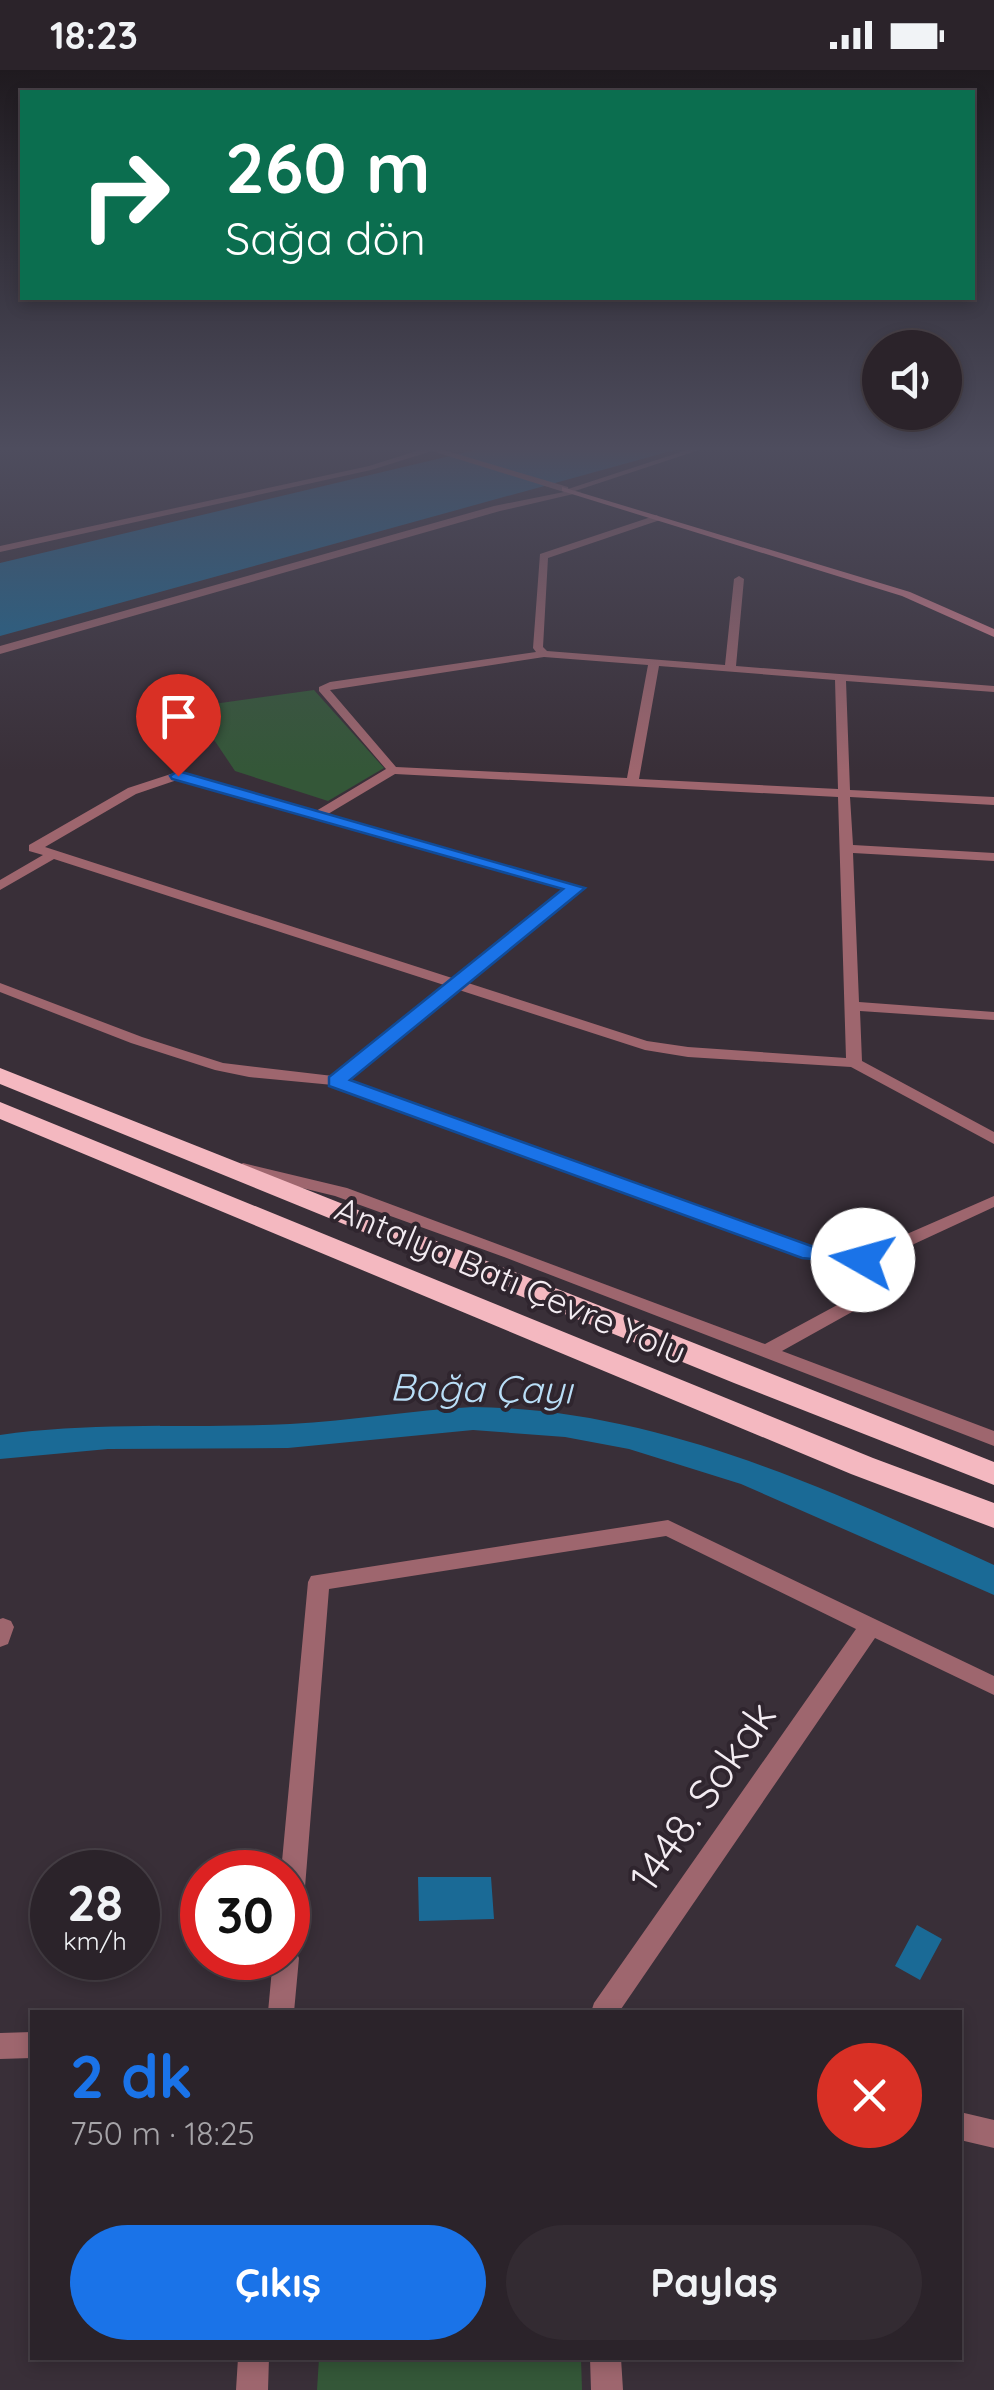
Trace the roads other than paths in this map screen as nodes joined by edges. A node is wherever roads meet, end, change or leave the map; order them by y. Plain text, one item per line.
1 (336, 554) edge
2 (548, 554) edge
3 (776, 554) edge
4 (739, 579) dead end
5 (994, 633) edge
6 (0, 650) edge
7 (544, 654) junction
8 (654, 664) junction
9 (730, 669) junction
10 (840, 677) junction
11 (994, 690) edge
12 (393, 770) junction
13 (632, 782) junction
14 (844, 793) junction
15 (994, 801) edge
16 (320, 814) junction
17 (846, 849) junction
18 (50, 856) junction
19 (994, 857) edge
20 (0, 886) edge
21 (453, 986) junction
22 (0, 987) edge
23 (852, 1006) junction
24 (994, 1016) edge
25 (854, 1063) junction
26 (0, 1075) edge
27 (336, 1081) junction
28 (0, 1110) edge
29 (994, 1140) edge
30 (224, 1163) junction
31 (994, 1200) edge
32 (877, 1257) junction
33 (767, 1352) junction
34 (994, 1439) edge
35 (994, 1474) edge
36 (994, 1516) edge
37 (870, 1628) junction
38 (994, 1686) edge
39 (296, 1850) edge
40 (284, 1980) edge
41 (281, 2010) edge
42 (605, 2010) edge
43 (30, 2045) edge
44 (0, 2046) edge
45 (962, 2126) edge
46 (994, 2134) edge
47 (254, 2360) edge
48 (606, 2360) edge
49 (252, 2390) edge
50 (607, 2390) edge

1 - 6 street
2 - 7 street
3 - 5 main road
4 - 9 street
7 - 8 street
7 - 12 street
8 - 9 street
8 - 13 street
9 - 10 street
10 - 11 street
10 - 14 street
12 - 13 street
12 - 16 street
13 - 14 street
14 - 15 street
14 - 17 street
16 - 18 street
16 - 21 street
17 - 19 street
17 - 23 street
18 - 20 street
18 - 21 street
21 - 25 street
21 - 27 street
22 - 27 street
23 - 24 street
23 - 25 street
25 - 29 street
26 - 30 highway
27 - 32 street
28 - 36 highway, Antalya Batı Çevre Yolu
30 - 33 street
30 - 35 highway
31 - 32 street
32 - 33 street
33 - 34 street
37 - 38 street
37 - 39 street
37 - 42 street, 1448. Sokak
40 - 41 street
43 - 44 street
45 - 46 street
47 - 49 street
48 - 50 street

